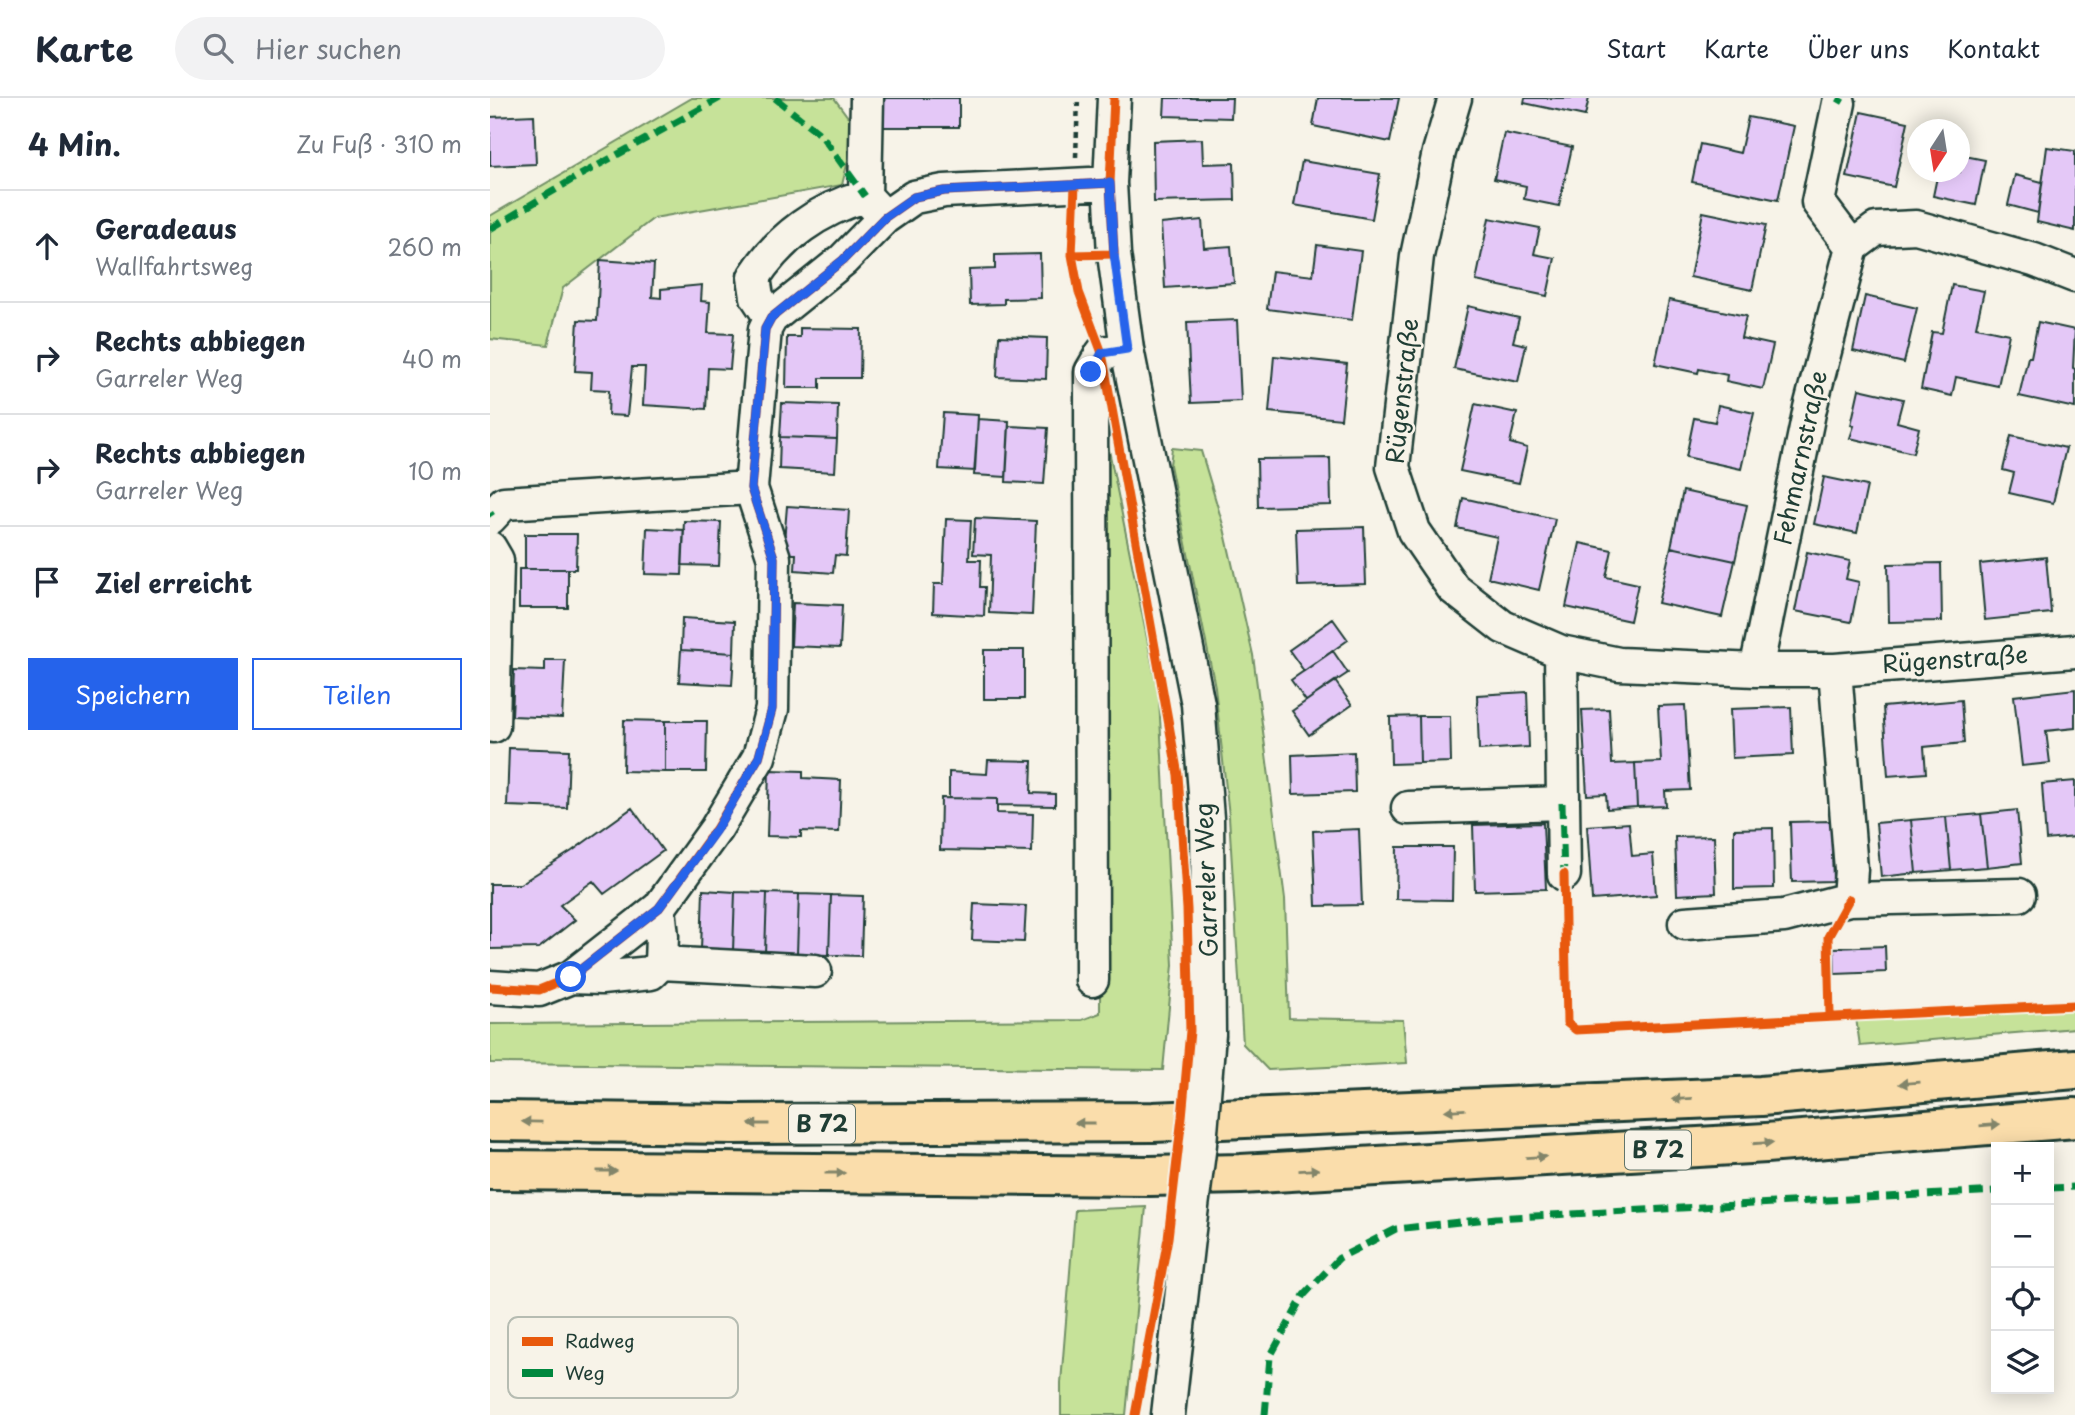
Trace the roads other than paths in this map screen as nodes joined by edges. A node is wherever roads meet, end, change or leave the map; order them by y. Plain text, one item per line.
1 (867, 98) edge
2 (1114, 98) edge
3 (1455, 98) edge
4 (1839, 103) dead end
5 (1110, 183) junction
6 (875, 207) junction
7 (1852, 247) junction
8 (2075, 275) edge
9 (771, 318) junction
10 (1127, 349) junction
11 (751, 488) junction
12 (490, 518) edge
13 (490, 548) edge
14 (1562, 652) junction
15 (2075, 652) edge
16 (1756, 670) junction
17 (1835, 670) junction
18 (493, 726) dead end
19 (1562, 803) junction
20 (1408, 807) dead end
21 (1564, 874) dead end
22 (2019, 895) dead end
23 (1849, 899) junction
24 (659, 908) junction
25 (1685, 923) dead end
26 (661, 963) junction
27 (815, 971) dead end
28 (571, 977) junction
29 (1092, 980) dead end
30 (490, 987) edge
31 (2075, 1069) edge
32 (2075, 1118) edge
33 (490, 1121) edge
34 (490, 1170) edge
35 (1168, 1415) edge

1 - 6 street
2 - 5 street, Garreler Weg
3 - 14 street, Rügenstraße
4 - 7 street
5 - 6 street
5 - 10 street, Garreler Weg
6 - 9 street
6 - 9 street
7 - 8 street
7 - 16 street, Fehmarnstraße
9 - 11 street
10 - 29 street
10 - 35 street, Garreler Weg, bridge
11 - 12 street
11 - 24 street
13 - 18 street
14 - 16 street, Rügenstraße
14 - 19 street
15 - 17 street, Rügenstraße
16 - 17 street, Rügenstraße
17 - 23 street
19 - 20 street
19 - 21 street
22 - 23 street
23 - 25 street
24 - 26 street
24 - 28 street
26 - 27 street
26 - 28 street
28 - 30 street
31 -> 33 highway, B 72
34 -> 32 highway, B 72

